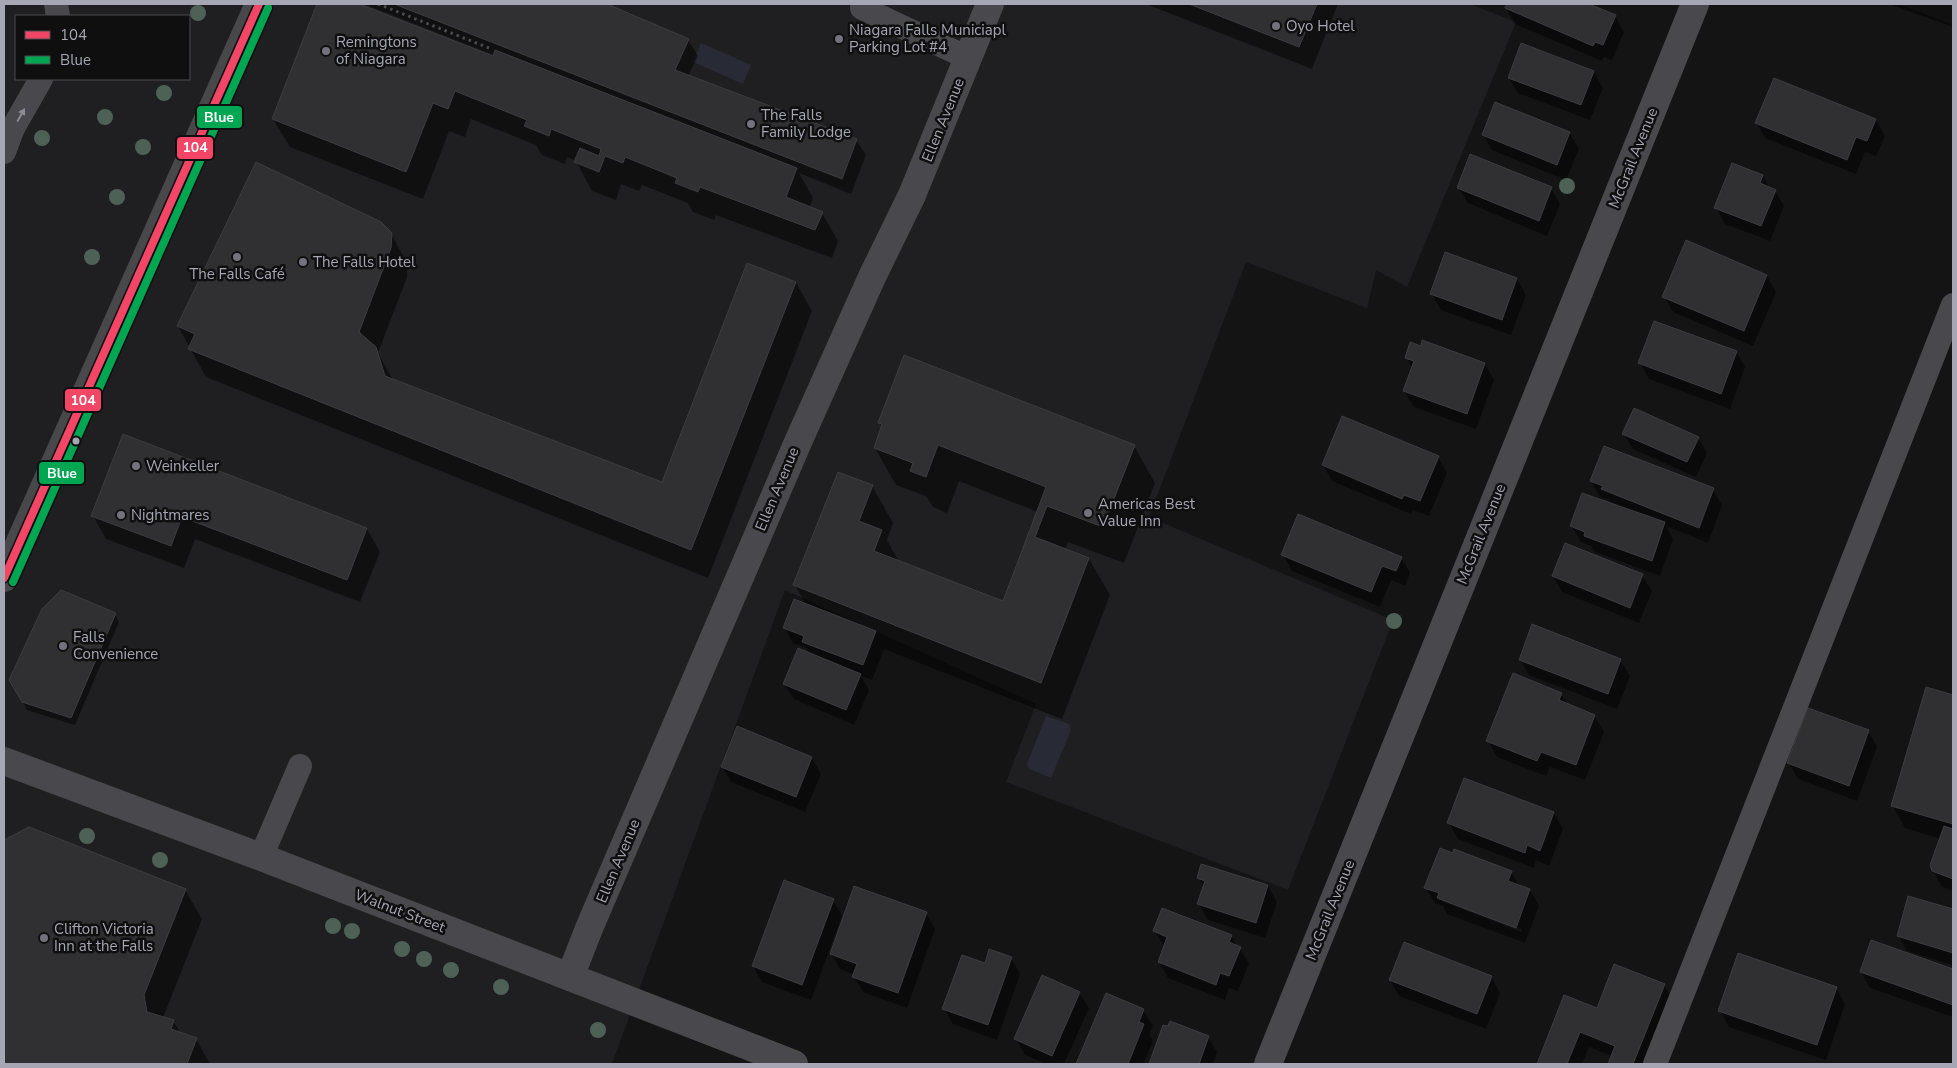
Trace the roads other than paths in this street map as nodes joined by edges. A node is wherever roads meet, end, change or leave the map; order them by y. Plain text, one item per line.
1 (259, 4) edge
2 (990, 4) edge
3 (1695, 4) edge
4 (862, 8) dead end
5 (968, 58) junction
6 (40, 80) edge
7 (4, 152) edge
8 (1953, 305) edge
9 (4, 578) edge
10 (4, 761) edge
11 (300, 766) dead end
12 (261, 858) junction
13 (570, 977) junction
14 (794, 1064) edge
15 (1268, 1064) edge
16 (1655, 1064) edge

1 - 9 main road
2 - 5 street, Ellen Avenue
3 - 15 street, McGrail Avenue
4 - 5 lane
5 - 13 street, Ellen Avenue
7 -> 6 lane
8 - 16 lane
10 - 12 street, Walnut Street
11 - 12 lane
12 - 13 street, Walnut Street
13 - 14 street, Walnut Street

